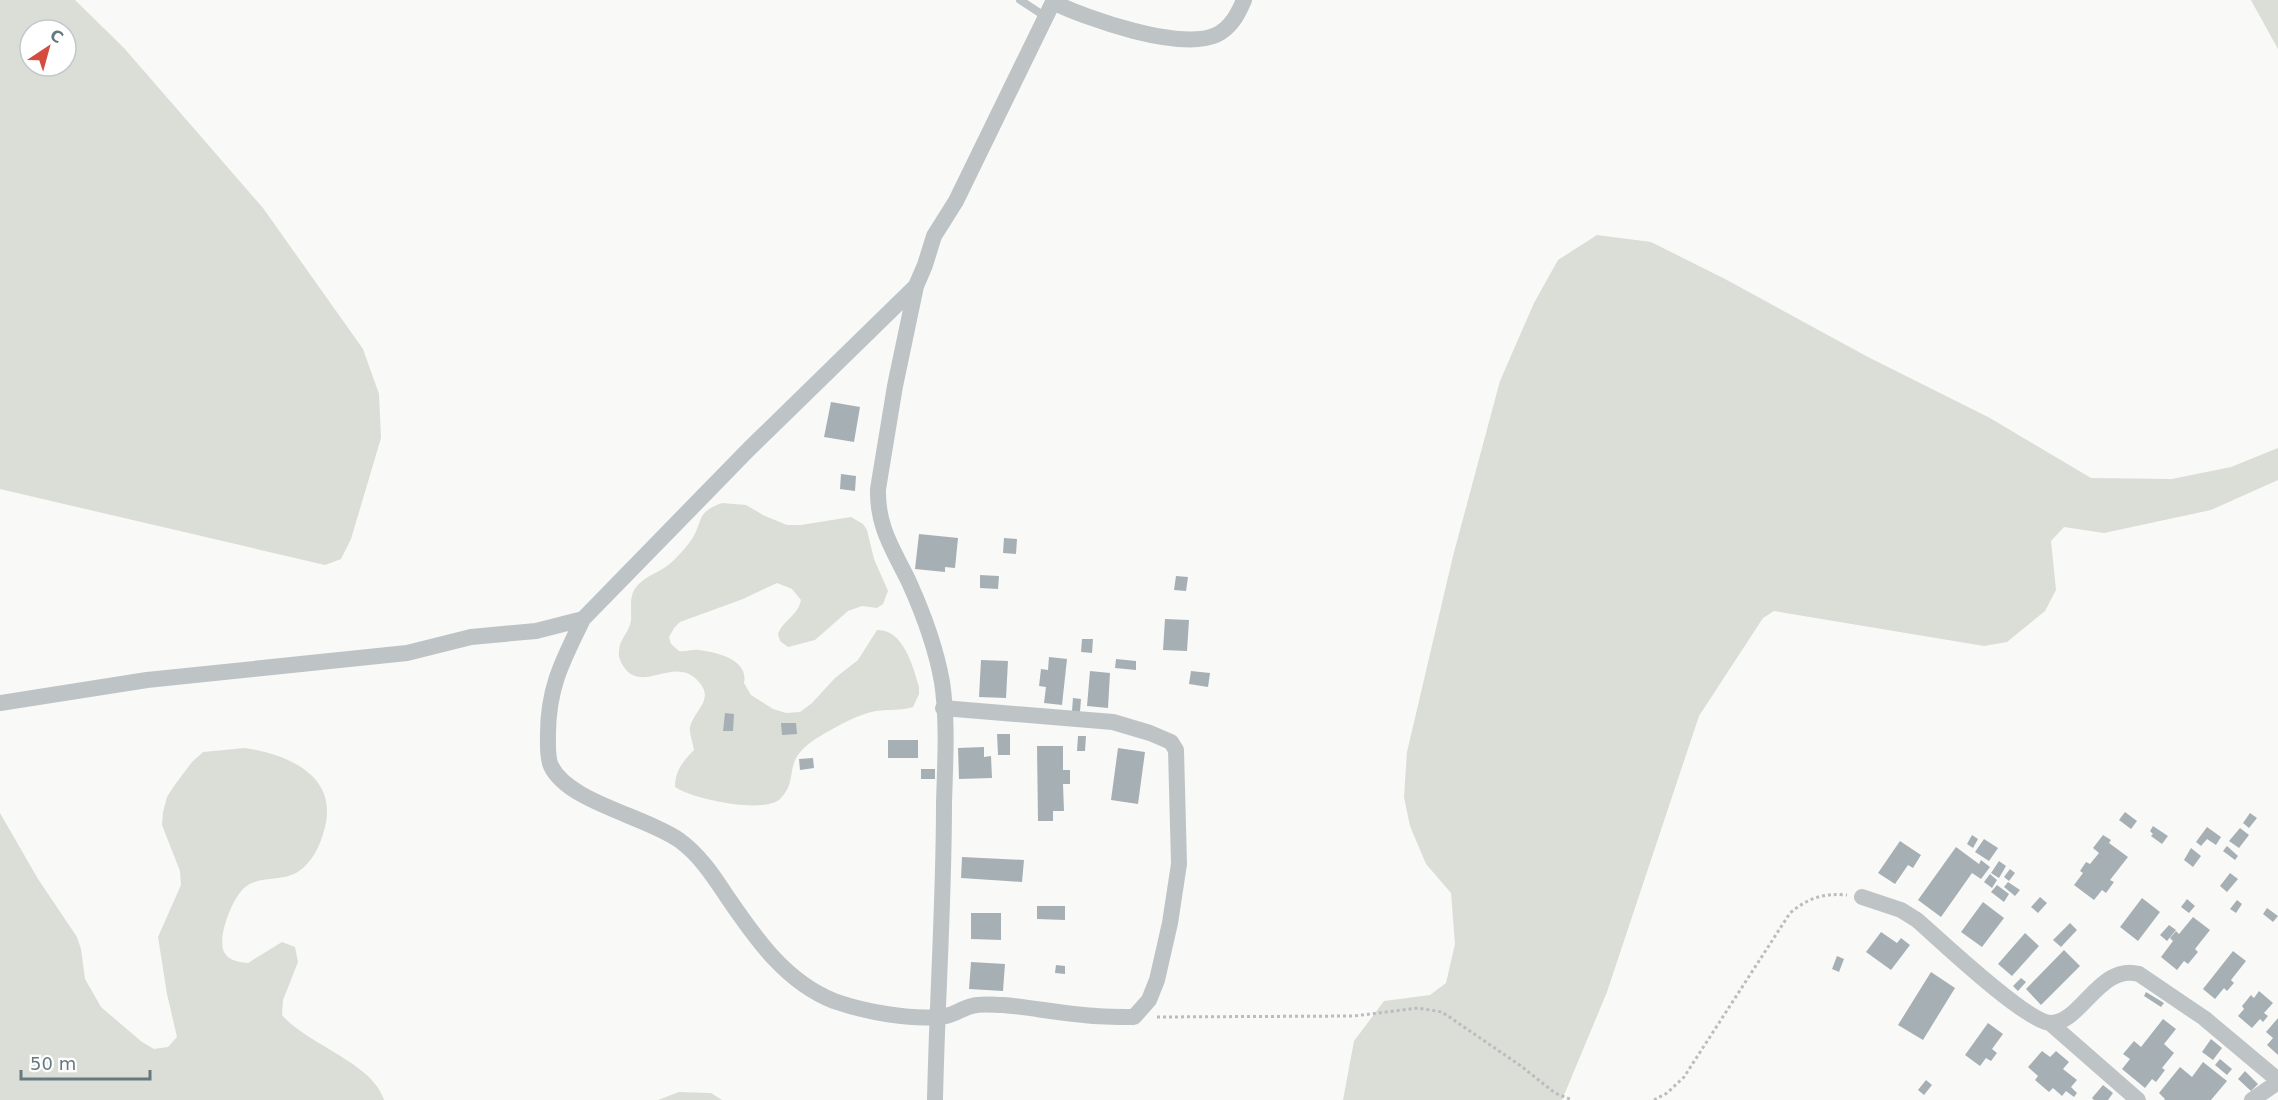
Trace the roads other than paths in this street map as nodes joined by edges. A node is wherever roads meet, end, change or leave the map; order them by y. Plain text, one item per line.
1 (1020, 0) edge
2 (1244, 0) edge
3 (1051, 6) edge
4 (916, 286) junction
5 (583, 619) junction
6 (0, 703) edge
7 (943, 708) junction
8 (1862, 897) road end
9 (937, 1017) junction
10 (2050, 1023) junction
11 (2278, 1081) edge
12 (935, 1100) edge
13 (2138, 1100) edge
14 (2252, 1100) edge

1 - 3 lane
2 - 3 street
3 - 4 street
4 - 5 street
4 - 7 street
5 - 6 street
5 - 9 street
7 - 9 street
7 - 9 street
8 - 10 street
9 - 12 street
10 - 11 street
10 - 13 street
11 - 14 street

